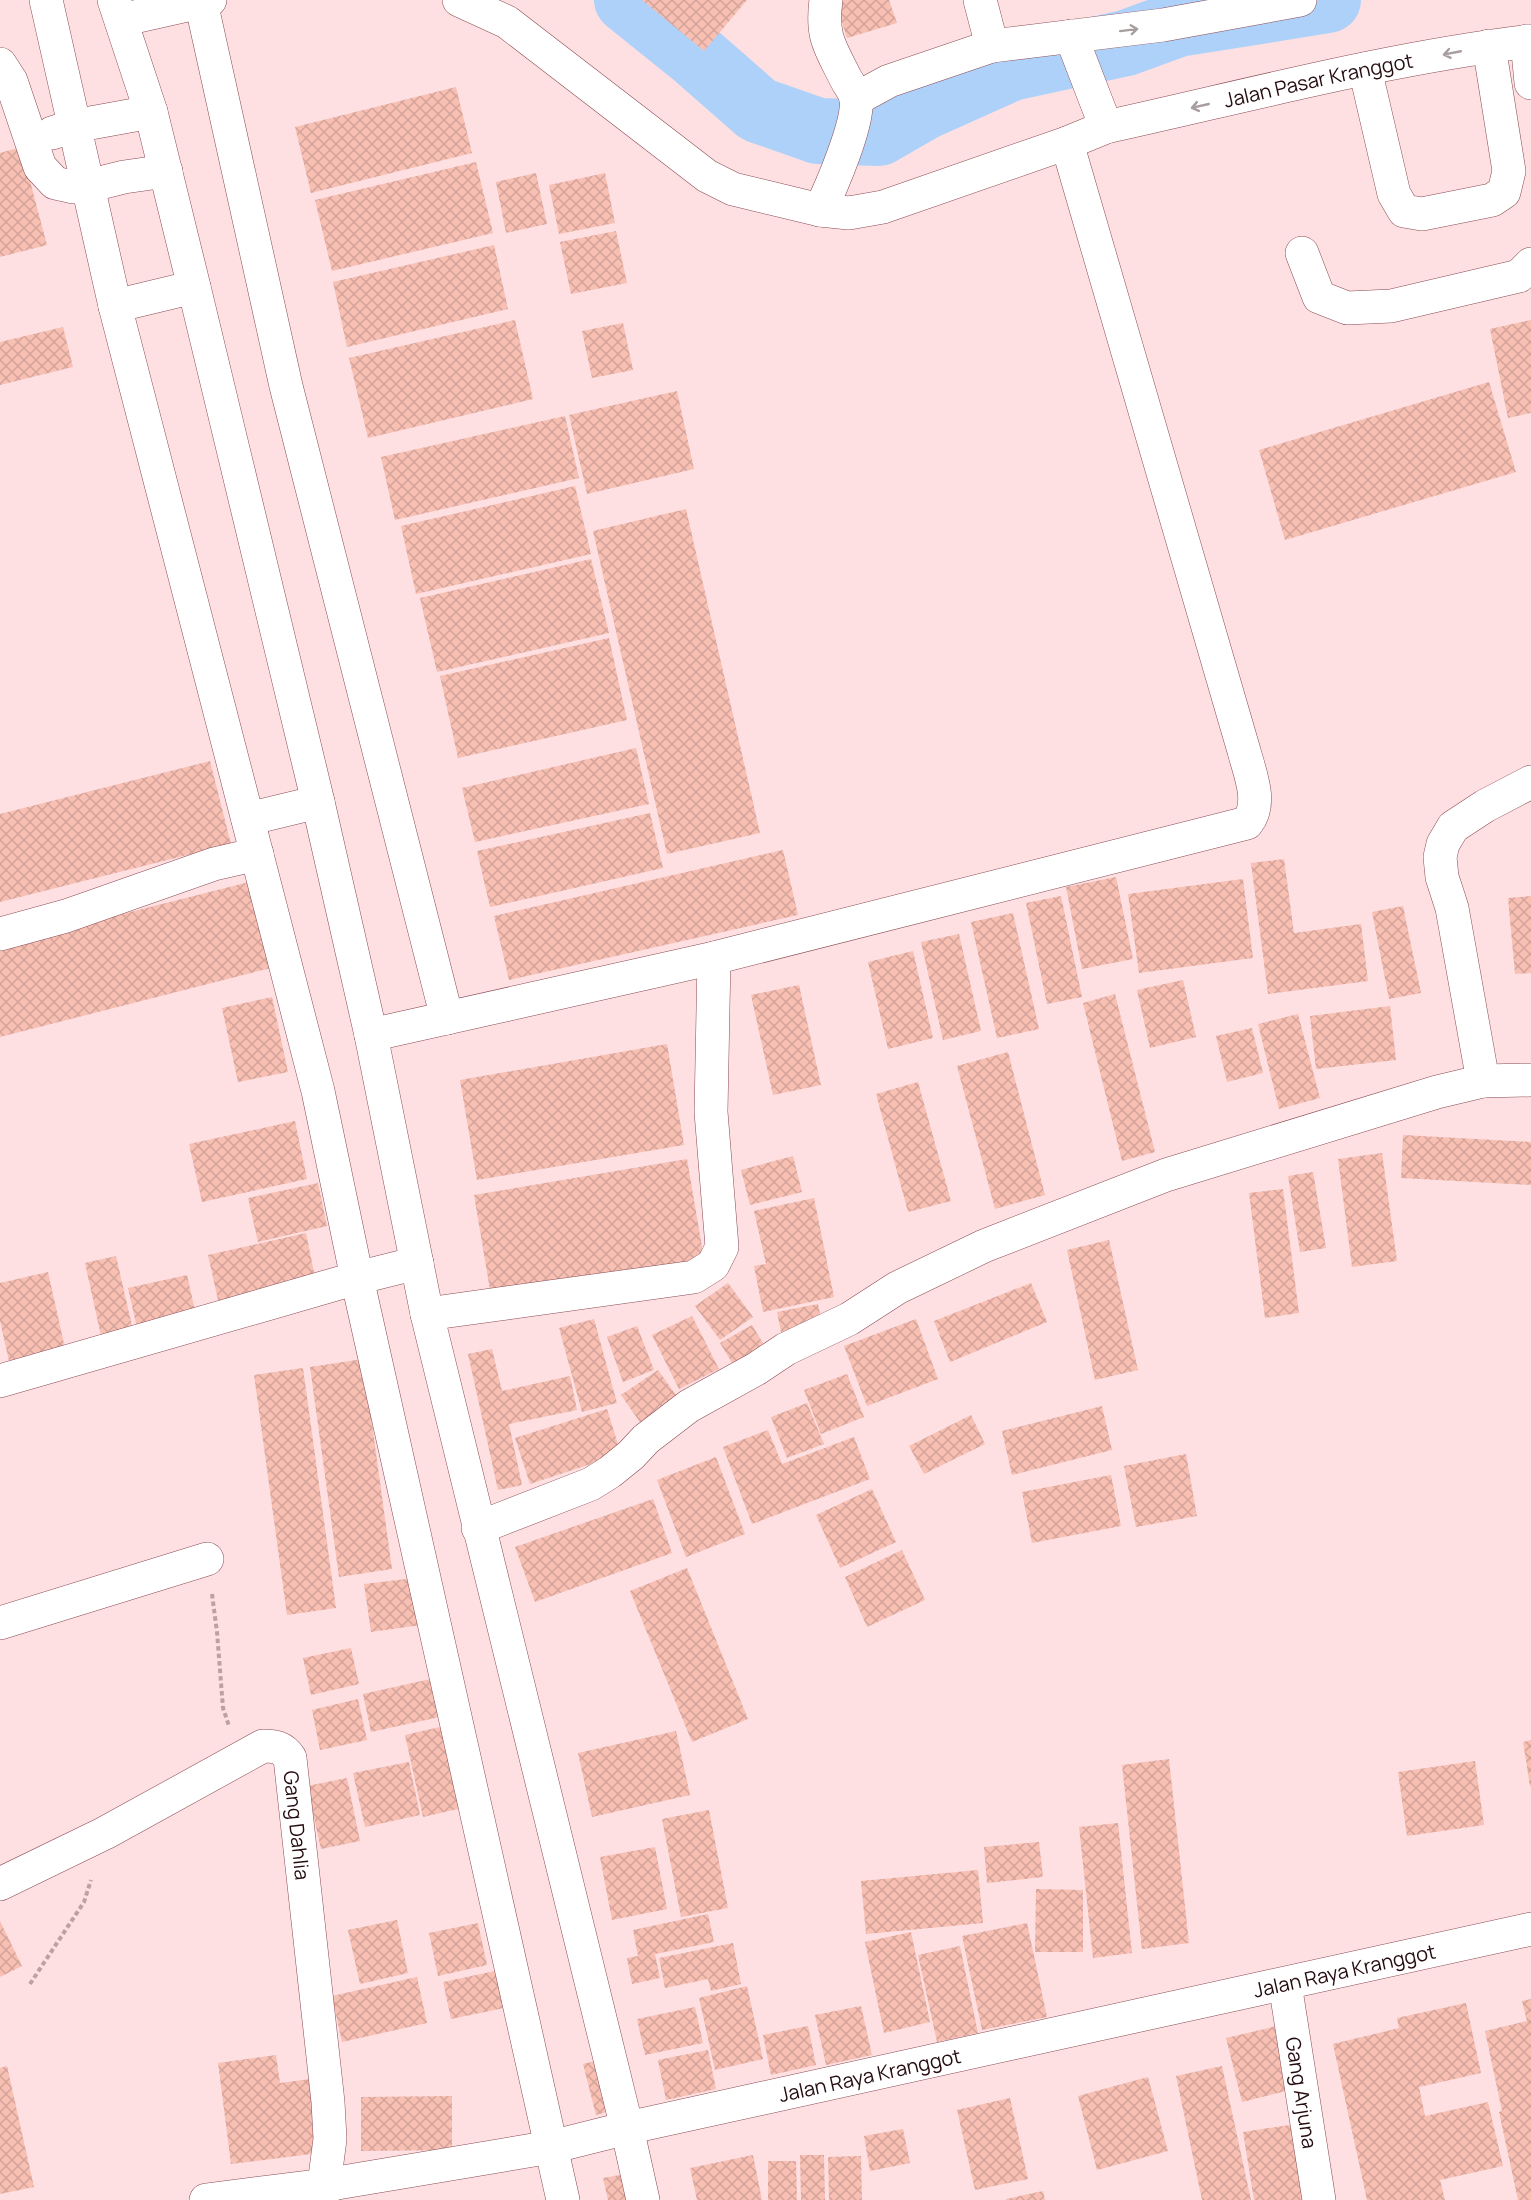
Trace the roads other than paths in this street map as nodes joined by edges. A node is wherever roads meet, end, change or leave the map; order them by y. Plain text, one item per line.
1 (46, 0) edge
2 (459, 0) edge
3 (826, 0) edge
4 (981, 0) edge
5 (1300, 0) edge
6 (206, 1) edge
7 (118, 10) edge
8 (1159, 13) edge
9 (1529, 41) edge
10 (1074, 44) junction
11 (992, 46) junction
12 (1489, 46) junction
13 (0, 64) edge
14 (1365, 69) junction
15 (1531, 83) edge
16 (855, 108) junction
17 (151, 112) junction
18 (1102, 119) junction
19 (74, 126) junction
20 (31, 140) junction
21 (1067, 143) junction
22 (166, 171) junction
23 (102, 182) junction
24 (826, 197) junction
25 (1302, 253) dead end
26 (1531, 264) edge
27 (194, 287) junction
28 (130, 302) junction
29 (1531, 782) edge
30 (310, 804) junction
31 (253, 818) junction
32 (257, 854) junction
33 (0, 934) edge
34 (714, 958) junction
35 (447, 1018) junction
36 (371, 1035) junction
37 (1531, 1080) edge
38 (1483, 1081) junction
39 (411, 1264) junction
40 (363, 1277) junction
41 (427, 1314) junction
42 (0, 1381) edge
43 (478, 1528) junction
44 (207, 1559) road end
45 (0, 1623) edge
46 (0, 1884) edge
47 (1531, 1929) edge
48 (1285, 1984) junction
49 (618, 2130) junction
50 (557, 2146) junction
51 (324, 2192) edge
52 (206, 2200) edge
53 (563, 2200) edge
54 (643, 2200) edge
55 (1319, 2200) edge

1 - 19 street
2 - 24 street, Jalan Pasar Kranggot
3 - 16 street
4 - 11 street
5 - 8 street
6 - 7 street
6 - 35 street
7 - 17 street
10 -> 8 street
9 - 12 street, Jalan Pasar Kranggot
9 - 15 street
10 - 11 street
10 - 18 street
11 - 16 street
12 -> 14 street, Jalan Pasar Kranggot
12 - 14 street
13 - 20 street
14 -> 18 street, Jalan Pasar Kranggot
16 - 24 street
17 - 19 street
17 - 22 street
18 - 21 street, Jalan Pasar Kranggot
19 - 20 street
19 - 23 street
20 - 23 street
21 - 24 street, Jalan Pasar Kranggot
21 - 34 street
22 - 23 street
22 - 27 street
23 - 28 street
25 - 26 street
27 - 28 street
27 - 30 street
28 - 31 street
29 - 38 street
30 - 31 street
30 - 36 street
31 - 32 street
32 - 33 street
32 - 40 street
34 - 35 street
34 - 41 street
35 - 36 street
36 - 39 street
37 - 38 street
38 - 43 street
39 - 40 street
39 - 41 street
40 - 42 street
40 - 50 street
41 - 43 street
43 - 49 street
44 - 45 street
46 - 51 street, Gang Dahlia
47 - 48 street, Jalan Raya Kranggot
48 - 49 street, Jalan Raya Kranggot
48 - 55 street, Gang Arjuna
49 - 50 street, Jalan Raya Kranggot
49 - 54 street
50 - 51 street, Jalan Raya Kranggot
50 - 53 street
51 - 52 street, Jalan Raya Kranggot

